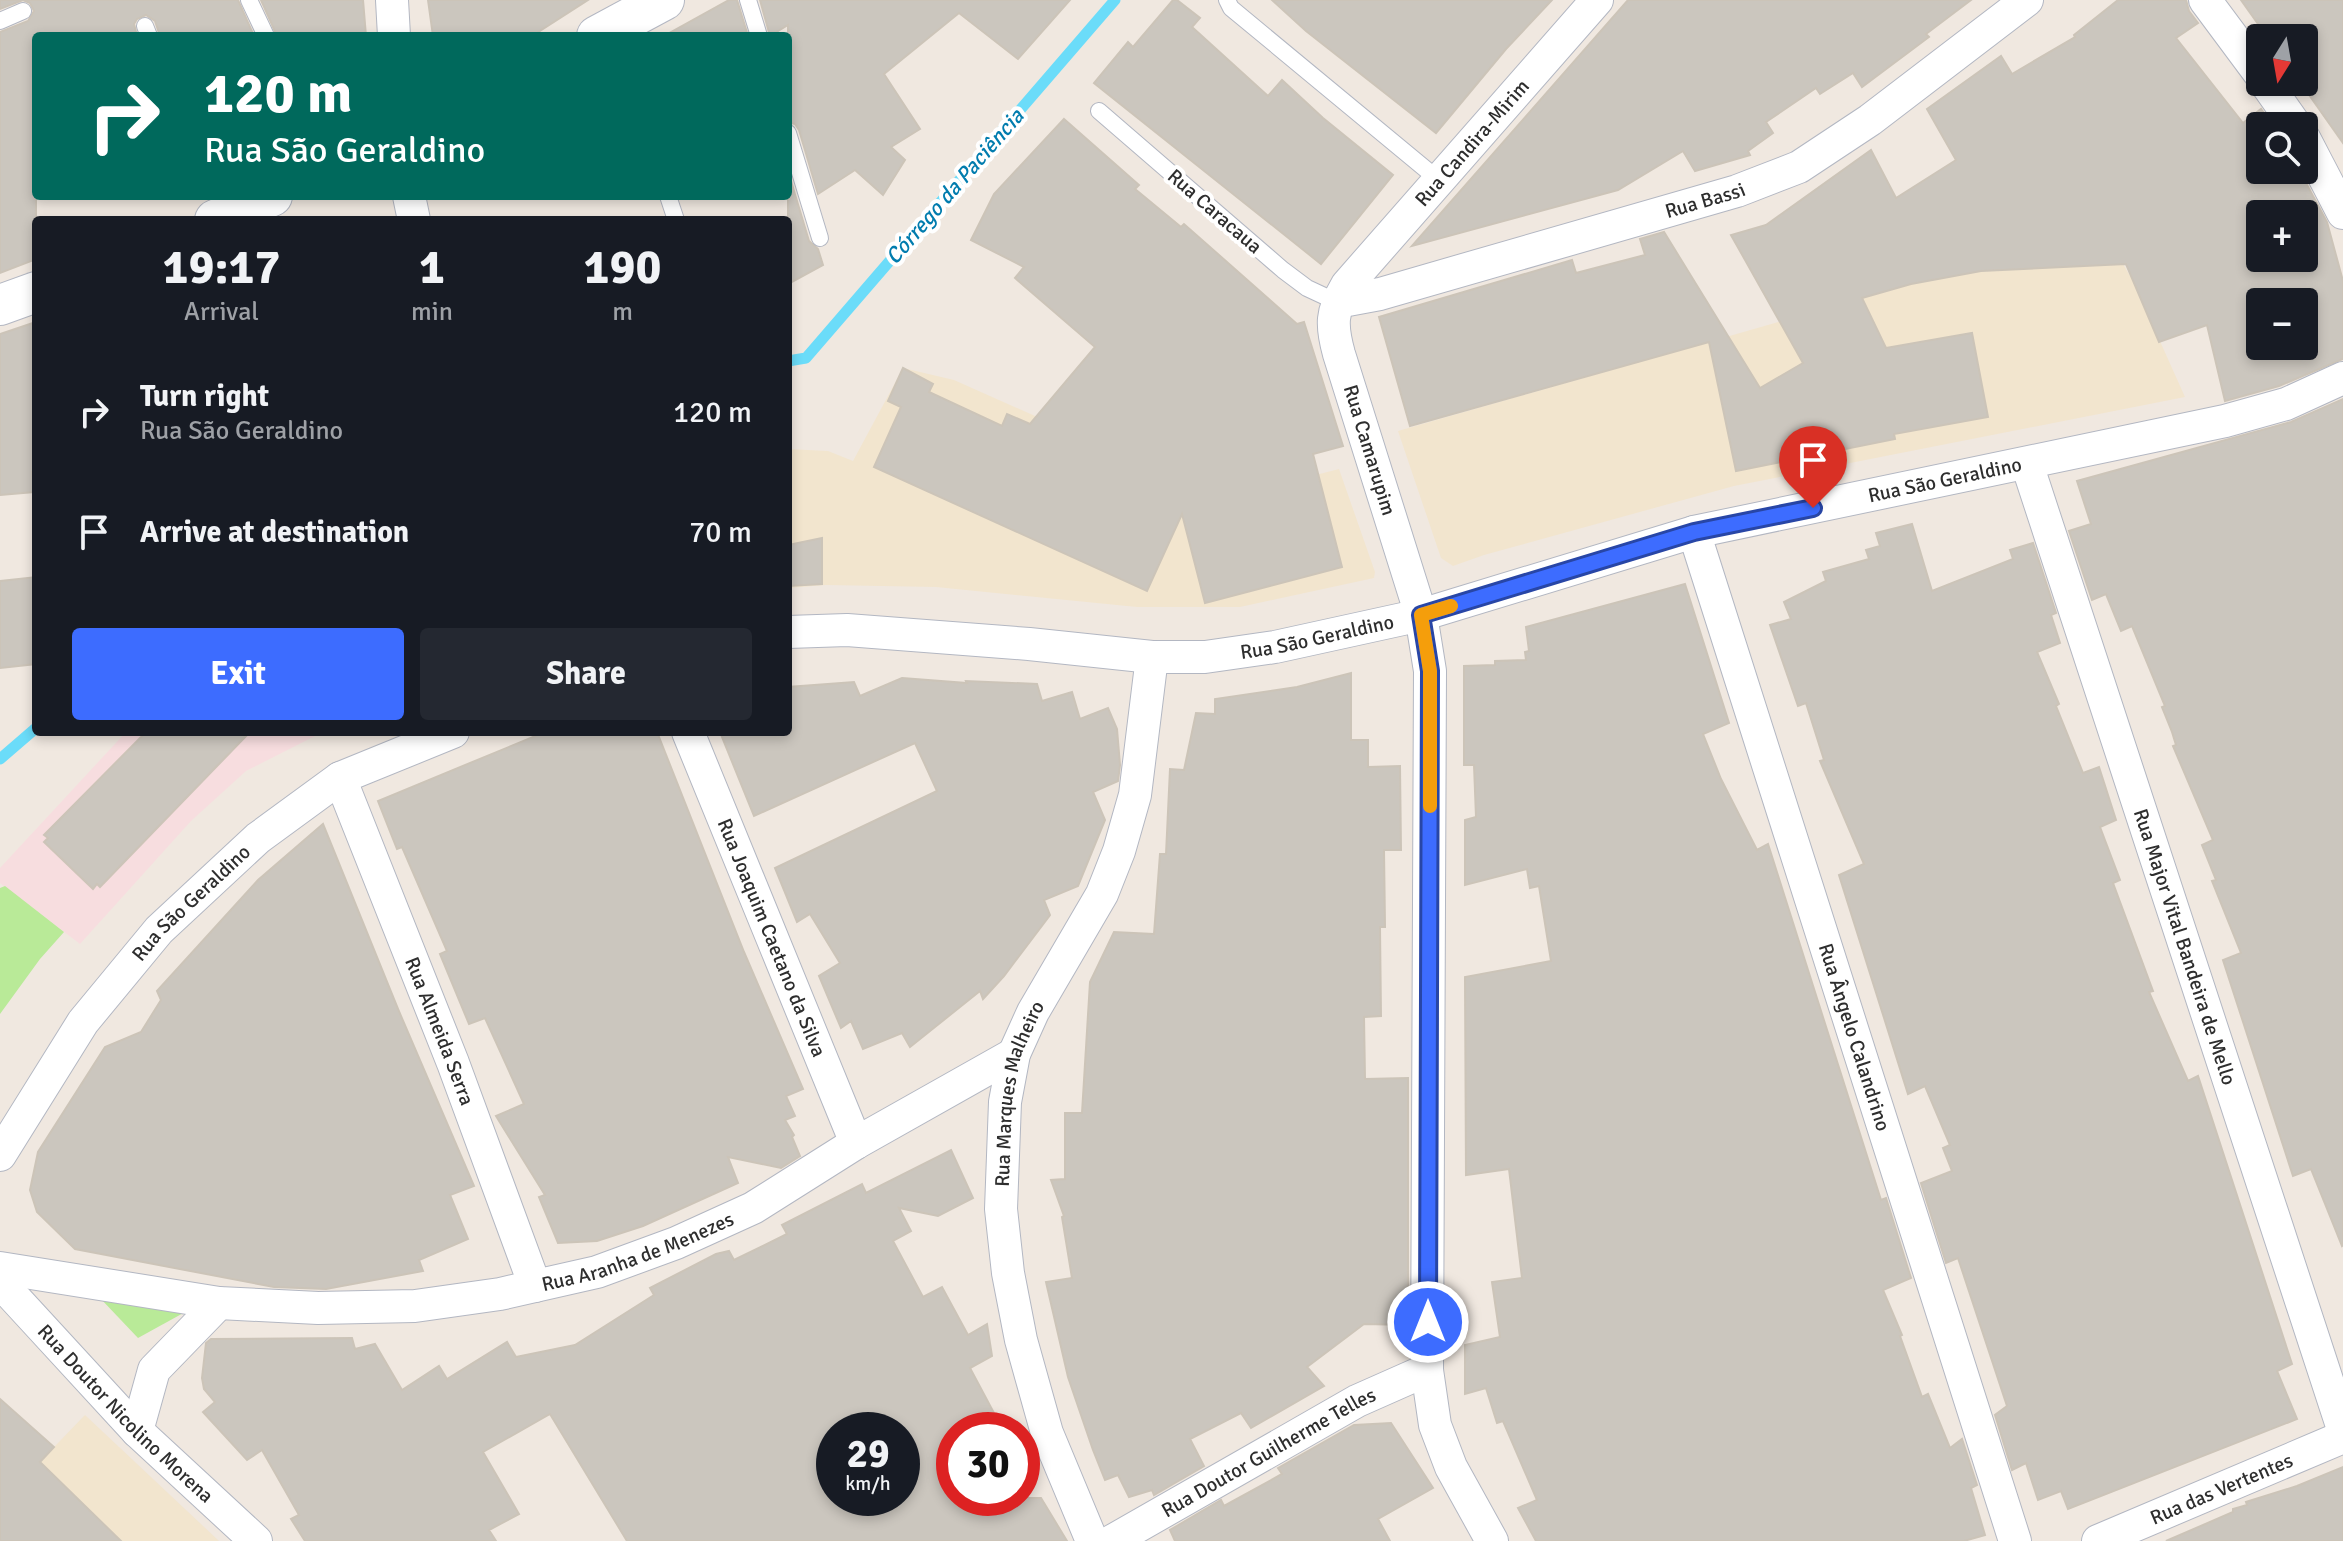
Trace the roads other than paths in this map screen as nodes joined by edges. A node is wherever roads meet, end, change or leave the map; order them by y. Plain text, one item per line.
1 (249, 0) edge
2 (392, 0) edge
3 (664, 0) edge
4 (748, 0) edge
5 (1597, 0) edge
6 (2205, 0) edge
7 (2019, 2) edge
8 (1229, 4) edge
9 (23, 11) dead end
10 (0, 21) edge
11 (264, 32) edge
12 (394, 32) edge
13 (609, 32) edge
14 (758, 32) edge
15 (2246, 55) edge
16 (1099, 111) dead end
17 (792, 146) edge
18 (2318, 165) edge
19 (1440, 181) junction
20 (257, 200) edge
21 (217, 211) edge
22 (2343, 213) edge
23 (820, 238) dead end
24 (32, 293) edge
25 (1342, 294) junction
26 (0, 305) edge
27 (2343, 378) edge
28 (2027, 464) junction
29 (1694, 532) junction
30 (1421, 615) junction
31 (792, 632) edge
32 (1152, 657) junction
33 (443, 736) edge
34 (690, 736) edge
35 (340, 778) junction
36 (1014, 1054) junction
37 (856, 1143) junction
38 (0, 1155) edge
39 (0, 1268) edge
40 (0, 1282) edge
41 (535, 1286) junction
42 (219, 1303) junction
43 (1427, 1370) junction
44 (2343, 1429) edge
45 (137, 1431) junction
46 (2343, 1437) edge
47 (256, 1541) edge
48 (1092, 1541) edge
49 (1112, 1541) edge
50 (1492, 1541) edge
51 (2015, 1541) edge
52 (2098, 1541) edge

1 - 11 lane
2 - 12 street
3 - 13 street
4 - 14 lane
5 - 19 street, Rua Candira-Mirim
6 - 15 street
7 - 25 street, Rua Bassi
8 - 19 lane
9 - 10 lane
16 - 25 lane, Rua Caracaua
17 - 23 lane
18 - 22 street
19 - 25 street, Rua Candira-Mirim
20 - 21 street
24 - 26 street
25 - 30 street, Rua Camarupim
27 - 28 street, Rua São Geraldino
28 - 29 street, Rua São Geraldino
28 - 44 street, Rua Major Vital Bandeira de Mello
29 - 30 street, Rua São Geraldino
29 - 51 street, Rua Ângelo Calandrino
30 - 32 street, Rua São Geraldino
30 - 43 street, Rua Camarupim
31 - 32 street, Rua São Geraldino
32 - 36 street, Rua Marques Malheiro
33 - 35 street, Rua São Geraldino
34 - 37 street, Rua Joaquim Caetano da Silva
35 - 38 street, Rua São Geraldino
35 - 41 street, Rua Almeida Serra
36 - 37 street, Rua Aranha de Menezes
36 - 48 street, Rua Marques Malheiro
37 - 41 street, Rua Aranha de Menezes
39 - 42 street, Rua Aranha de Menezes
40 - 45 street, Rua Doutor Nicolino Morena
41 - 42 street, Rua Aranha de Menezes
42 - 45 street
43 - 49 street, Rua Doutor Guilherme Telles
43 - 50 street, Rua Camarupim
45 - 47 street, Rua Doutor Nicolino Morena
46 - 52 street, Rua das Vertentes

